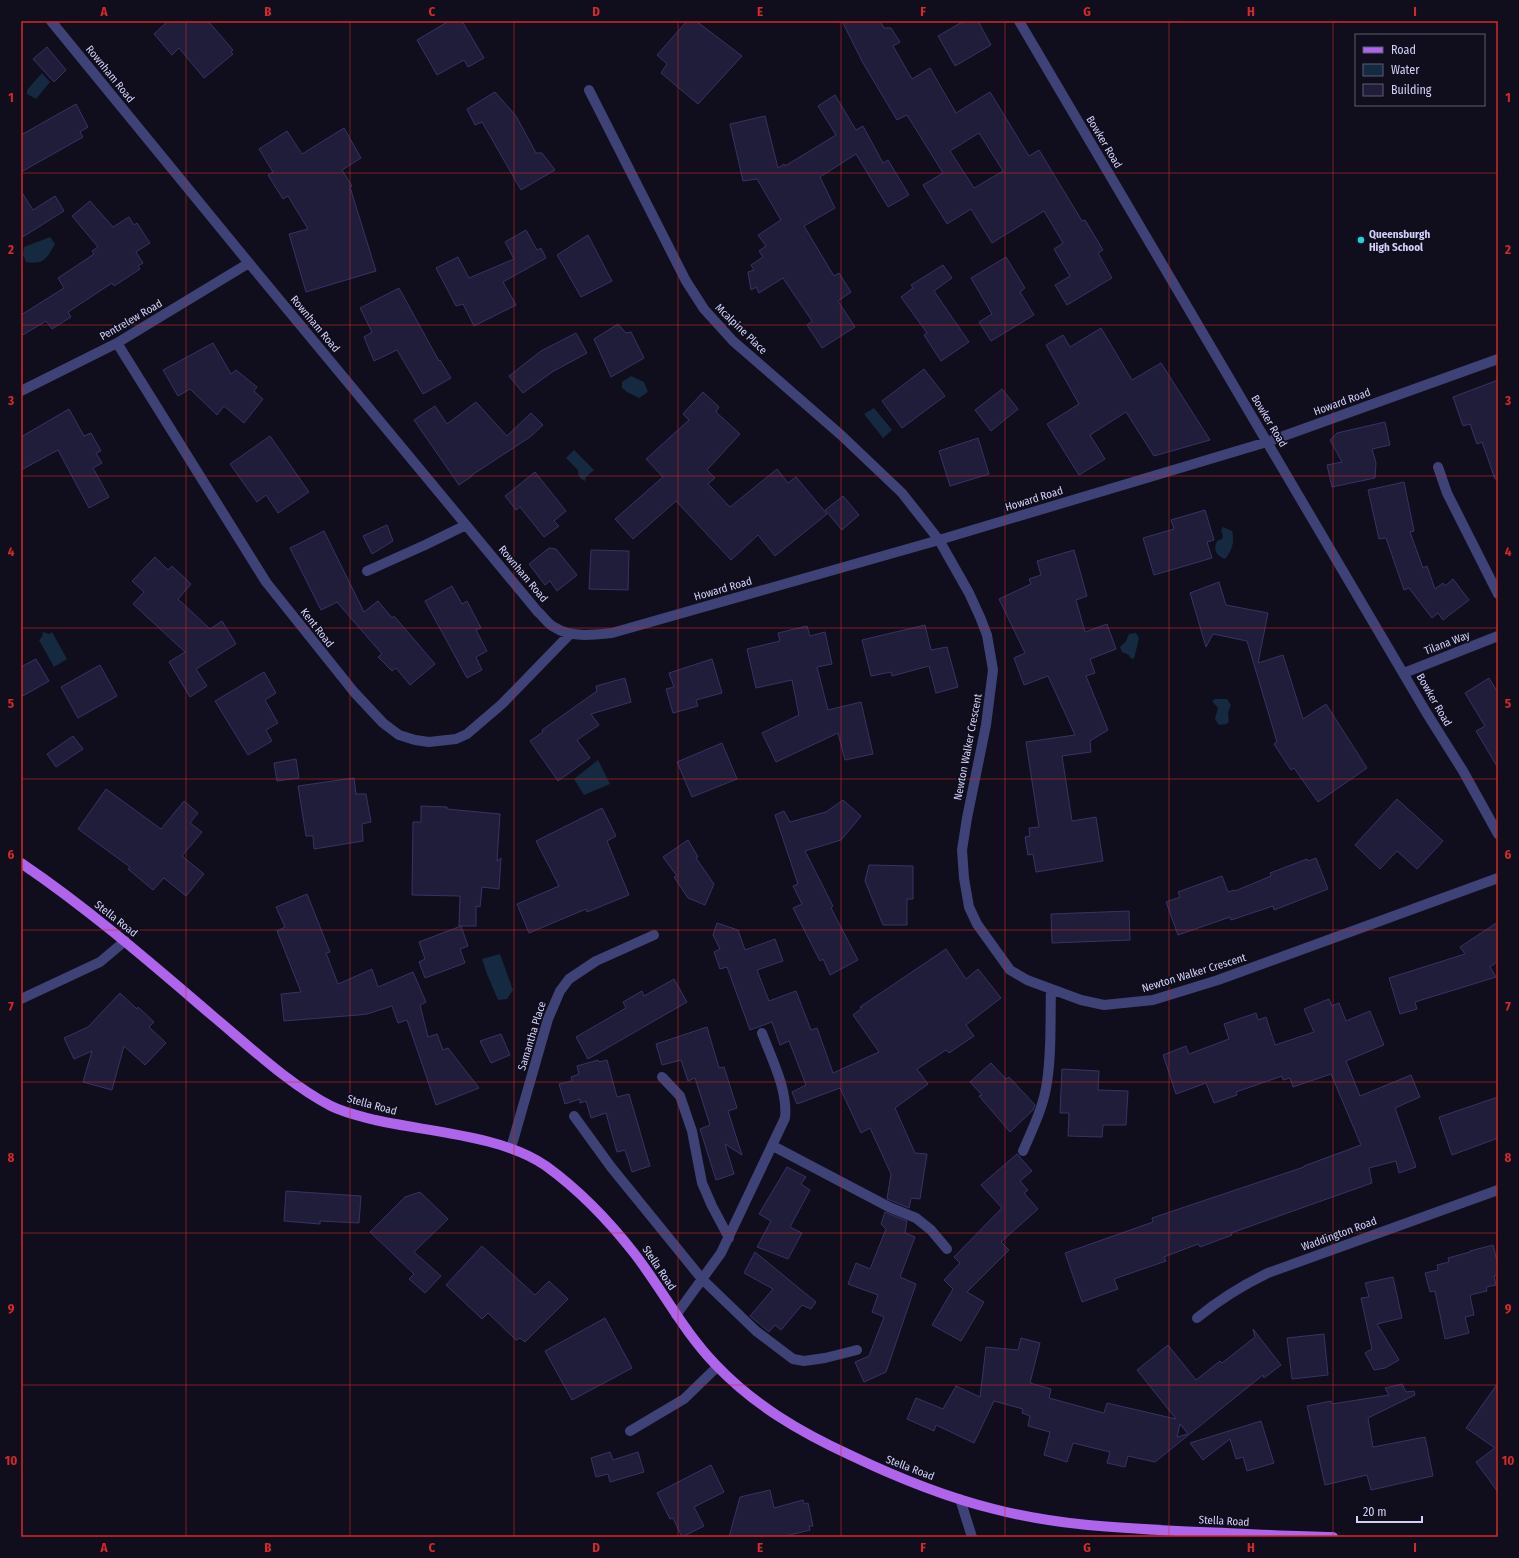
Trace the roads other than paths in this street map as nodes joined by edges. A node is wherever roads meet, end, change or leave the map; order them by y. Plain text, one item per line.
1 (50, 21) edge
2 (1019, 21) edge
3 (589, 90) dead end
4 (249, 263) junction
5 (117, 343) junction
6 (1498, 359) edge
7 (21, 392) edge
8 (1267, 442) junction
9 (1438, 467) dead end
10 (466, 525) junction
11 (938, 540) junction
12 (367, 571) dead end
13 (1498, 594) edge
14 (570, 634) junction
15 (1498, 636) edge
16 (1404, 672) junction
17 (1498, 834) edge
18 (21, 863) edge
19 (1498, 878) edge
20 (654, 935) dead end
21 (125, 941) junction
22 (1051, 990) junction
23 (21, 998) edge
24 (762, 1034) dead end
25 (662, 1077) dead end
26 (574, 1116) dead end
27 (773, 1146) junction
28 (511, 1148) junction
29 (1023, 1151) dead end
30 (1498, 1190) edge
31 (729, 1238) junction
32 (947, 1249) dead end
33 (702, 1279) junction
34 (676, 1315) junction
35 (1197, 1318) dead end
36 (857, 1350) dead end
37 (717, 1367) junction
38 (630, 1431) dead end
39 (960, 1499) junction
40 (972, 1537) edge
41 (1333, 1537) edge

1 - 4 street, Rownham Road
2 - 8 street, Bowker Road
3 - 11 street, Mcalpine Place
4 - 5 street, Pentrelew Road
4 - 10 street, Rownham Road
5 - 7 street, Pentrelew Road
5 - 14 street, Kent Road
6 - 8 street, Howard Road
8 - 11 street, Howard Road
8 - 16 street, Bowker Road
9 - 13 street
10 - 12 street
10 - 14 street, Rownham Road
11 - 14 street, Howard Road
11 - 22 street, Newton Walker Crescent
15 - 16 street, Tilana Way
16 - 17 street, Bowker Road
18 - 21 main road, Stella Road
19 - 22 street, Newton Walker Crescent
20 - 28 street, Samantha Place
21 - 23 street
21 - 28 main road, Stella Road
22 - 29 street
24 - 27 street
25 - 31 street
26 - 33 street
27 - 31 street
27 - 32 street
28 - 34 main road, Stella Road
30 - 35 street, Waddington Road
31 - 33 street
33 - 34 street
33 - 36 street
34 - 37 main road, Stella Road
37 - 38 street
37 - 39 main road, Stella Road
39 - 40 street
39 - 41 main road, Stella Road

